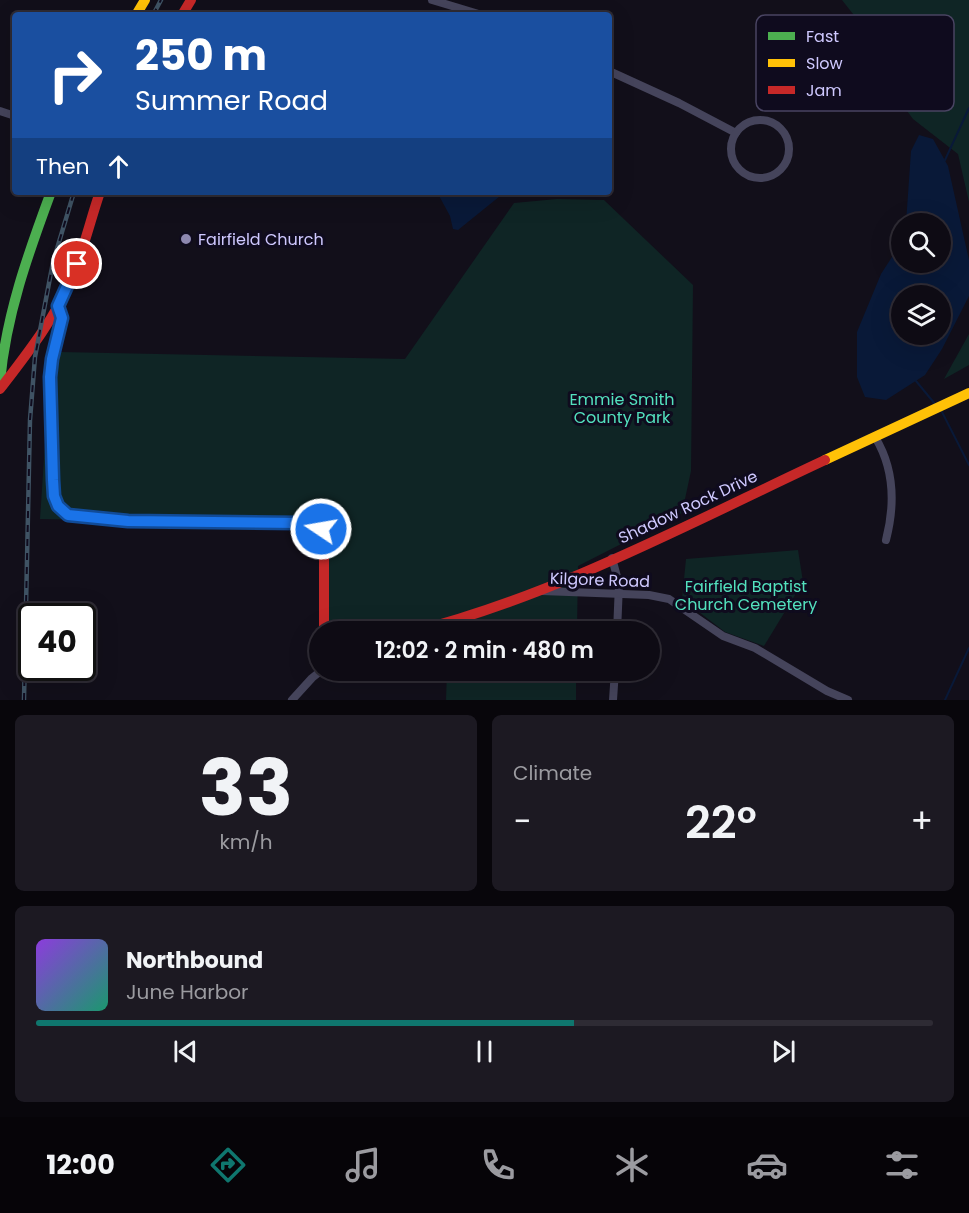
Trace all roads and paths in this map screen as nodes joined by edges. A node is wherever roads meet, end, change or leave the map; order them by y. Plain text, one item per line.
1 (432, 0) edge
2 (472, 12) edge
3 (612, 72) edge
4 (736, 133) junction
5 (50, 195) edge
6 (99, 195) edge
7 (58, 306) junction
8 (0, 382) edge
9 (0, 389) edge
10 (969, 393) edge
11 (875, 437) junction
12 (886, 540) dead end
13 (612, 558) junction
14 (539, 591) junction
15 (619, 594) junction
16 (324, 621) edge
17 (449, 621) edge
18 (618, 621) edge
19 (309, 681) edge
20 (615, 681) edge
21 (292, 700) edge
22 (614, 700) edge
23 (848, 700) edge

1 - 2 street
3 - 4 street
4 - 4 street
5 - 8 street
6 - 7 street
7 - 9 street
7 - 16 street
10 - 11 street, Shadow Rock Drive
11 - 12 street
11 - 13 street, Shadow Rock Drive
13 - 14 street, Shadow Rock Drive
13 - 15 street
14 - 15 street, Kilgore Road
14 - 17 street, Shadow Rock Drive
15 - 18 street
15 - 23 street, Kilgore Road
19 - 21 street
20 - 22 street

